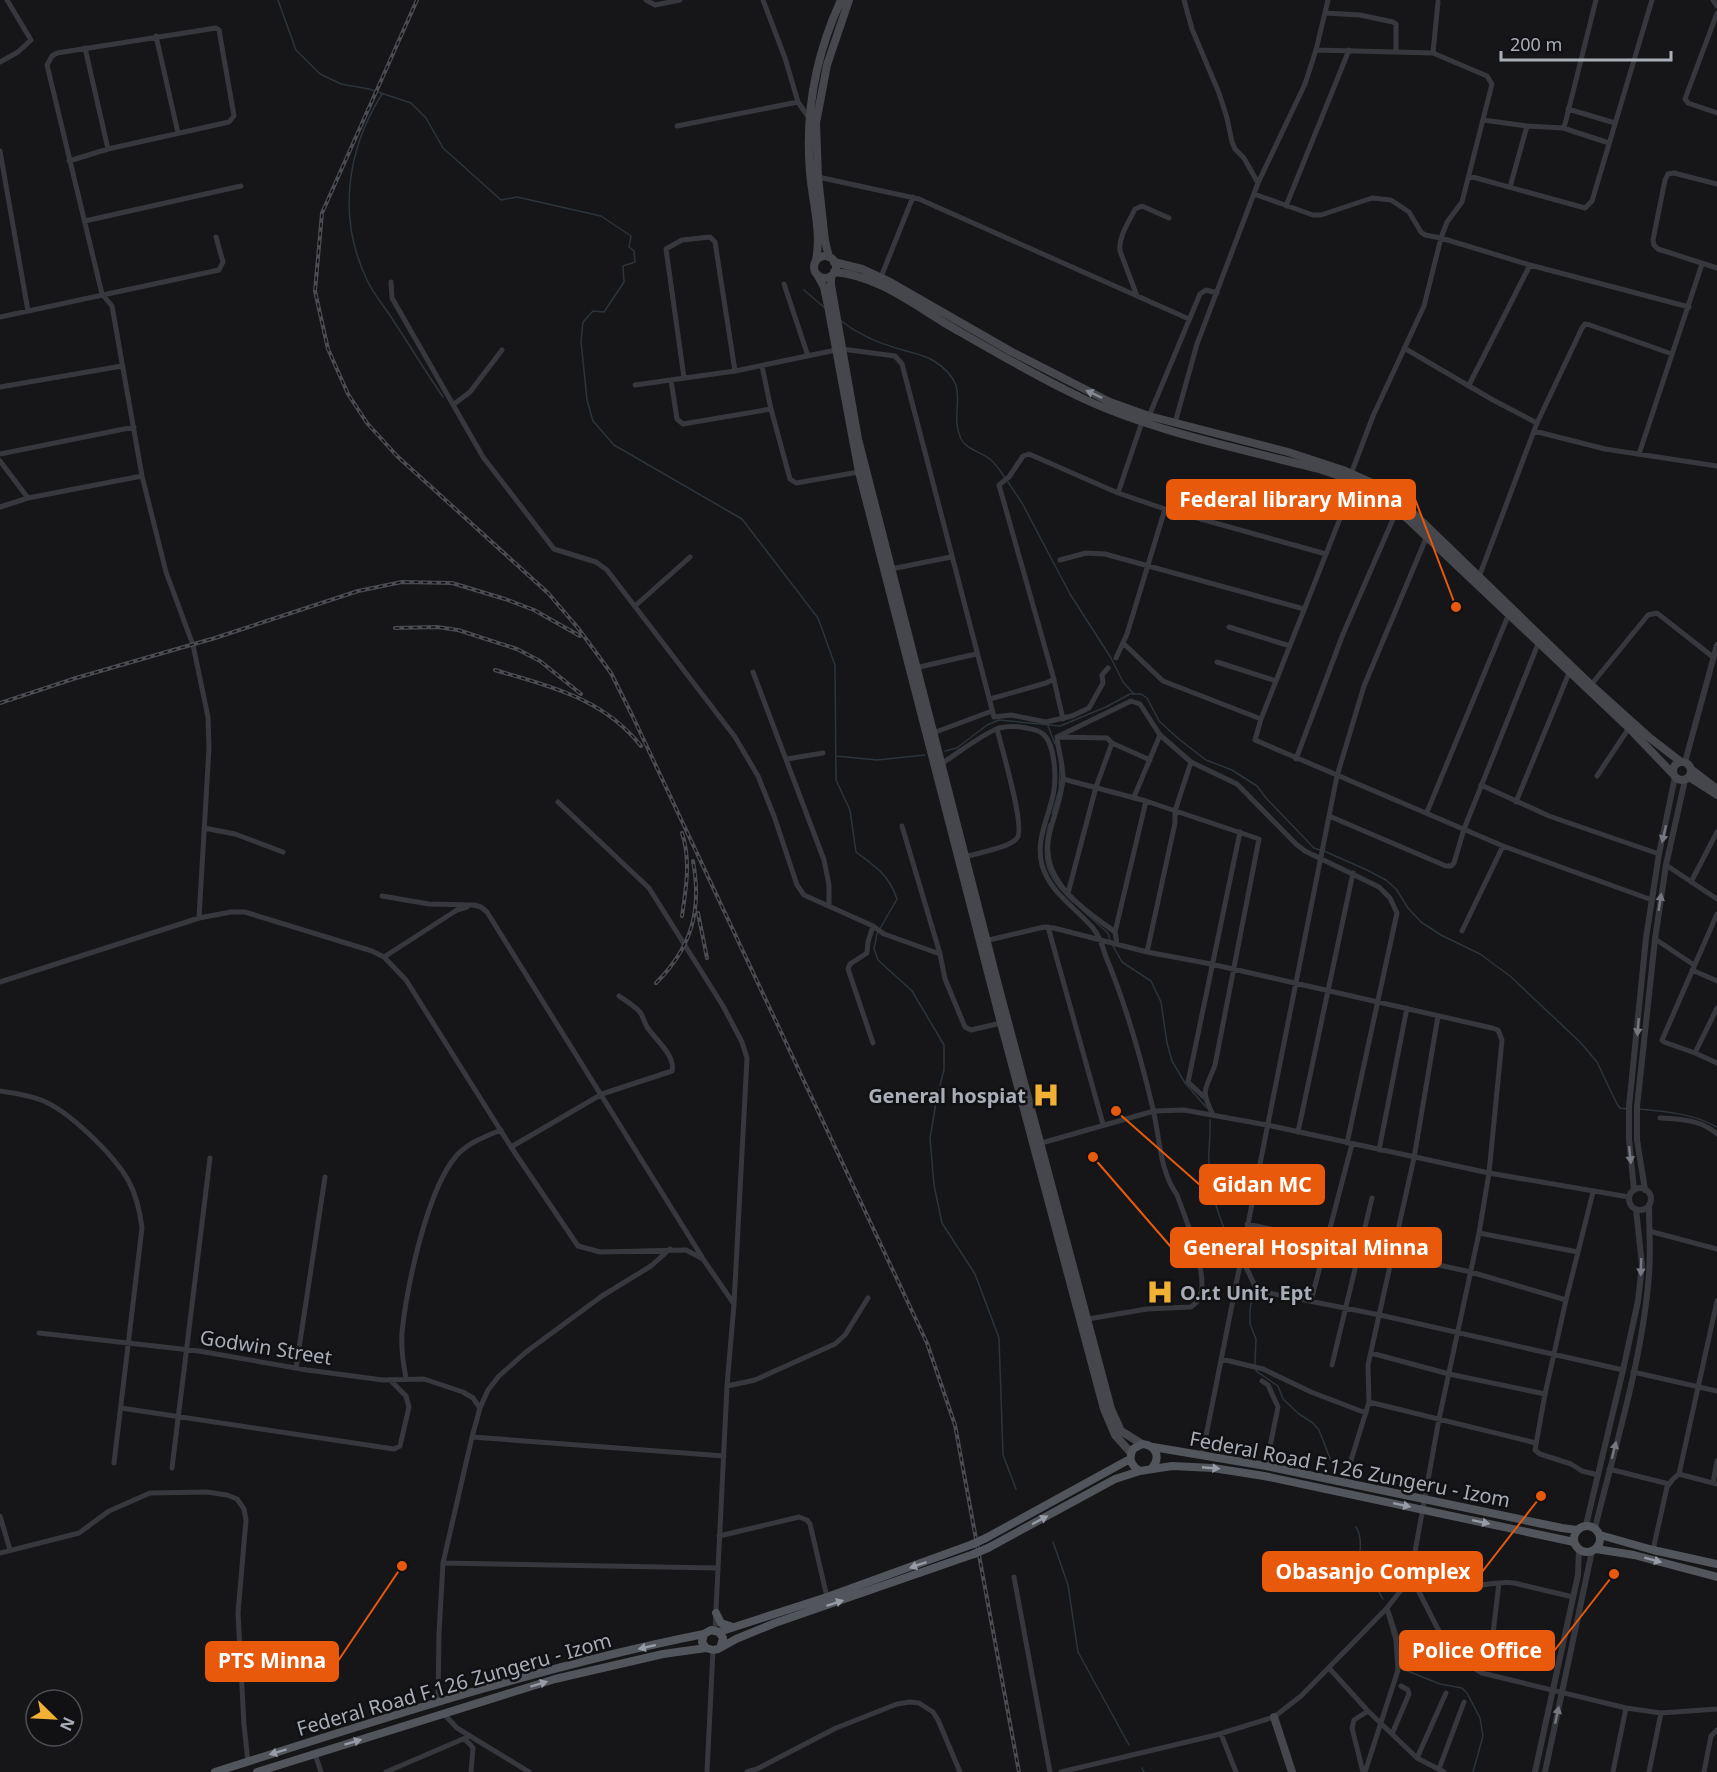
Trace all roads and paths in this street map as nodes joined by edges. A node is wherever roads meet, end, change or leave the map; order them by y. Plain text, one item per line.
1 (7, 0) edge
2 (646, 0) edge
3 (680, 0) edge
4 (763, 0) edge
5 (841, 0) edge
6 (849, 0) edge
7 (1184, 0) edge
8 (1328, 0) edge
9 (1596, 0) edge
10 (1652, 0) edge
11 (1438, 2) dead end
12 (1325, 13) junction
13 (1717, 14) edge
14 (156, 36) junction
15 (85, 48) junction
16 (1316, 50) junction
17 (1349, 50) junction
18 (1396, 51) junction
19 (1432, 53) junction
20 (0, 62) edge
21 (798, 102) junction
22 (1568, 109) junction
23 (1717, 113) edge
24 (809, 118) junction
25 (1484, 120) junction
26 (1615, 123) junction
27 (677, 126) dead end
28 (1527, 126) junction
29 (1563, 128) junction
30 (178, 133) junction
31 (1609, 143) junction
32 (108, 149) junction
33 (0, 151) edge
34 (69, 161) junction
35 (2, 171) edge
36 (1469, 176) junction
37 (818, 177) junction
38 (1258, 183) junction
39 (1717, 184) edge
40 (241, 186) dead end
41 (1510, 187) junction
42 (1254, 194) junction
43 (913, 197) junction
44 (1286, 206) junction
45 (1169, 218) dead end
46 (85, 221) junction
47 (216, 237) dead end
48 (1441, 238) junction
49 (831, 259) junction
50 (816, 260) junction
51 (1702, 264) junction
52 (1530, 265) junction
53 (1717, 268) edge
54 (832, 274) junction
55 (818, 276) junction
56 (881, 277) junction
57 (391, 282) dead end
58 (784, 284) dead end
59 (1217, 293) junction
60 (102, 294) junction
61 (1137, 296) junction
62 (1689, 308) junction
63 (28, 310) junction
64 (833, 314) junction
65 (0, 317) edge
66 (1189, 319) junction
67 (1404, 348) junction
68 (839, 349) junction
69 (502, 350) dead end
70 (1672, 354) junction
71 (808, 356) junction
72 (122, 366) junction
73 (762, 366) junction
74 (735, 371) junction
75 (684, 378) junction
76 (671, 380) junction
77 (634, 385) dead end
78 (1469, 385) junction
79 (0, 387) edge
80 (454, 404) junction
81 (771, 409) junction
82 (1149, 416) junction
83 (1142, 422) junction
84 (1175, 423) junction
85 (1537, 423) junction
86 (134, 428) junction
87 (1534, 431) junction
88 (0, 454) edge
89 (1639, 454) junction
90 (0, 461) edge
91 (1717, 466) edge
92 (859, 472) junction
93 (142, 476) junction
94 (1353, 478) junction
95 (1118, 493) junction
96 (28, 498) junction
97 (0, 507) edge
98 (1165, 509) junction
99 (1397, 510) junction
100 (1427, 536) junction
101 (1326, 555) junction
102 (690, 557) dead end
103 (951, 557) junction
104 (1060, 560) dead end
105 (1147, 564) junction
106 (891, 569) junction
107 (1479, 577) junction
108 (636, 606) junction
109 (1304, 609) junction
110 (1508, 616) junction
111 (1230, 627) dead end
112 (1124, 643) junction
113 (1538, 644) junction
114 (1717, 645) edge
115 (1290, 646) junction
116 (976, 654) junction
117 (1713, 657) junction
118 (1116, 658) dead end
119 (1217, 662) dead end
120 (1108, 668) dead end
121 (913, 669) junction
122 (753, 672) dead end
123 (1569, 673) junction
124 (1054, 679) junction
125 (1276, 681) junction
126 (1591, 685) junction
127 (990, 699) junction
128 (992, 711) junction
129 (1063, 719) junction
130 (1261, 719) junction
131 (1629, 728) junction
132 (997, 729) junction
133 (933, 733) junction
134 (1160, 735) junction
135 (1057, 737) junction
136 (1112, 743) junction
137 (823, 753) dead end
138 (787, 759) junction
139 (1296, 759) junction
140 (1150, 760) junction
141 (1191, 762) junction
142 (1683, 762) junction
143 (941, 764) junction
144 (1674, 775) junction
145 (1337, 776) junction
146 (1597, 776) dead end
147 (1689, 776) junction
148 (1063, 779) junction
149 (1481, 785) junction
150 (1096, 787) junction
151 (1717, 789) edge
152 (1717, 795) edge
153 (1134, 797) junction
154 (1146, 801) junction
155 (558, 802) dead end
156 (1516, 802) junction
157 (1175, 811) junction
158 (1427, 812) junction
159 (1329, 816) junction
160 (902, 826) dead end
161 (204, 828) junction
162 (1464, 829) junction
163 (1240, 832) junction
164 (1717, 832) edge
165 (1503, 846) junction
166 (284, 852) dead end
167 (1659, 854) junction
168 (965, 857) junction
169 (1319, 858) junction
170 (1666, 865) junction
171 (1353, 873) junction
172 (1691, 882) junction
173 (1068, 893) junction
174 (382, 896) dead end
175 (1717, 899) edge
176 (1652, 900) junction
177 (474, 905) junction
178 (830, 905) junction
179 (1717, 914) edge
180 (199, 918) junction
181 (874, 927) junction
182 (1048, 927) junction
183 (1462, 931) dead end
184 (1115, 932) junction
185 (1655, 939) junction
186 (1101, 940) junction
187 (983, 942) junction
188 (1115, 944) junction
189 (1147, 952) junction
190 (940, 954) junction
191 (384, 957) junction
192 (1211, 964) junction
193 (1693, 968) junction
194 (1232, 969) junction
195 (1717, 981) edge
196 (0, 982) edge
197 (1295, 983) junction
198 (1328, 991) junction
199 (619, 996) dead end
200 (1378, 1001) junction
201 (1407, 1008) junction
202 (1717, 1008) edge
203 (1438, 1016) junction
204 (1001, 1023) junction
205 (873, 1043) dead end
206 (1695, 1053) junction
207 (1717, 1063) edge
208 (0, 1091) edge
209 (602, 1094) junction
210 (1204, 1098) junction
211 (1154, 1111) junction
212 (1213, 1115) junction
213 (1660, 1118) dead end
214 (1103, 1124) junction
215 (1267, 1125) junction
216 (501, 1130) junction
217 (1298, 1132) junction
218 (1717, 1134) edge
219 (1037, 1144) junction
220 (1350, 1144) junction
221 (511, 1147) junction
222 (1379, 1150) junction
223 (210, 1158) dead end
224 (1414, 1158) junction
225 (1489, 1173) junction
226 (325, 1177) dead end
227 (1634, 1190) junction
228 (1645, 1190) junction
229 (1593, 1192) junction
230 (1629, 1197) junction
231 (1372, 1198) dead end
232 (1649, 1205) junction
233 (1636, 1209) junction
234 (1247, 1224) junction
235 (1649, 1231) junction
236 (1479, 1233) junction
237 (1326, 1240) junction
238 (1360, 1247) junction
239 (670, 1249) junction
240 (1717, 1249) edge
241 (1578, 1252) junction
242 (1394, 1254) junction
243 (1241, 1257) junction
244 (702, 1259) junction
245 (1199, 1262) junction
246 (1471, 1272) junction
247 (868, 1298) dead end
248 (1566, 1300) junction
249 (1717, 1300) edge
250 (1311, 1301) junction
251 (734, 1304) junction
252 (1345, 1308) junction
253 (1380, 1315) junction
254 (1088, 1319) junction
255 (39, 1332) dead end
256 (1458, 1333) junction
257 (129, 1343) junction
258 (186, 1349) junction
259 (1371, 1353) junction
260 (1555, 1355) junction
261 (1221, 1359) junction
262 (1332, 1365) dead end
263 (296, 1368) junction
264 (1623, 1370) junction
265 (1633, 1372) junction
266 (1449, 1374) junction
267 (406, 1378) junction
268 (390, 1380) junction
269 (1262, 1381) dead end
270 (727, 1386) junction
271 (1697, 1387) junction
272 (1717, 1391) edge
273 (1545, 1394) junction
274 (1369, 1402) junction
275 (480, 1407) junction
276 (121, 1408) junction
277 (1366, 1413) junction
278 (178, 1415) junction
279 (1439, 1419) junction
280 (472, 1437) junction
281 (1536, 1443) junction
282 (1142, 1444) junction
283 (1153, 1447) junction
284 (724, 1456) junction
285 (1130, 1456) junction
286 (1202, 1456) junction
287 (1717, 1461) edge
288 (114, 1463) dead end
289 (1266, 1466) junction
290 (172, 1468) dead end
291 (1152, 1468) junction
292 (1609, 1469) junction
293 (1140, 1471) junction
294 (1679, 1474) junction
295 (1598, 1475) junction
296 (1344, 1483) junction
297 (1669, 1484) junction
298 (1715, 1484) edge
299 (1425, 1498) junction
300 (1424, 1510) junction
301 (0, 1516) edge
302 (1581, 1527) junction
303 (1598, 1531) junction
304 (719, 1536) junction
305 (1577, 1546) junction
306 (974, 1549) junction
307 (10, 1550) junction
308 (1594, 1550) junction
309 (1653, 1550) junction
310 (0, 1553) edge
311 (443, 1563) junction
312 (1717, 1564) edge
313 (718, 1568) junction
314 (1410, 1575) junction
315 (1014, 1577) dead end
316 (1717, 1577) edge
317 (1499, 1582) junction
318 (827, 1597) junction
319 (1574, 1597) junction
320 (1387, 1608) junction
321 (716, 1613) junction
322 (734, 1627) junction
323 (717, 1631) junction
324 (704, 1634) junction
325 (721, 1646) junction
326 (709, 1649) junction
327 (1329, 1668) junction
328 (1482, 1673) junction
329 (1401, 1686) dead end
330 (1554, 1690) junction
331 (1562, 1692) junction
332 (1446, 1693) dead end
333 (438, 1702) junction
334 (1464, 1702) dead end
335 (1626, 1708) junction
336 (1717, 1709) edge
337 (1368, 1711) junction
338 (1661, 1713) junction
339 (444, 1714) junction
340 (1274, 1717) junction
341 (1382, 1723) junction
342 (1717, 1723) edge
343 (1717, 1730) edge
344 (1221, 1734) junction
345 (1392, 1734) junction
346 (468, 1738) junction
347 (315, 1754) junction
348 (1417, 1758) junction
349 (248, 1762) junction
350 (1440, 1770) edge
351 (215, 1772) edge
352 (257, 1772) edge
353 (321, 1772) edge
354 (386, 1772) edge
355 (471, 1772) edge
356 (529, 1772) edge
357 (707, 1772) edge
358 (747, 1772) edge
359 (960, 1772) edge
360 (1050, 1772) edge
361 (1061, 1772) edge
362 (1236, 1772) edge
363 (1292, 1772) edge
364 (1364, 1772) edge
365 (1535, 1772) edge
366 (1545, 1772) edge
367 (1613, 1772) edge
368 (1649, 1772) edge
369 (1704, 1772) edge

1 - 20 street
2 - 3 street
4 - 21 street
5 - 24 main road
6 - 37 main road
7 - 38 street
8 - 12 street
9 - 22 street
10 - 26 street
11 - 19 street
12 - 16 street
12 - 18 street
13 - 23 street
14 - 15 street
14 - 30 street
14 - 30 street
15 - 32 street
15 - 34 street
16 - 17 street
16 - 38 street
17 - 18 street
17 - 44 street
18 - 19 street
19 - 25 street
21 - 24 street
21 - 27 street
22 - 26 street
22 - 29 street
24 - 50 main road
25 - 28 street
25 - 36 street
26 - 31 street
28 - 29 street
28 - 41 street
29 - 31 street
30 - 32 street
31 - 41 street
32 - 34 street
33 - 35 street
34 - 46 street
35 - 63 street
36 - 41 street
36 - 48 street
37 - 43 street
37 - 49 main road
38 - 42 street
39 - 51 street
40 - 46 street
42 - 44 street
42 - 59 street
43 - 56 street
43 - 61 street
44 - 48 street
45 - 61 street
46 - 60 street
47 - 60 street
48 - 52 street
48 - 67 street
49 - 50 main road
49 - 54 main road
49 - 56 main road
50 - 55 main road
51 - 53 street
51 - 62 street
52 - 62 street
52 - 78 street
54 - 55 main road
54 - 64 main road
54 - 83 main road
55 - 64 main road
82 -> 56 main road
57 - 80 street
58 - 71 street
59 - 66 street
59 - 84 street
60 - 63 street
60 - 72 street
61 - 66 street
62 - 70 street
63 - 65 street
64 - 68 main road
64 - 68 main road
66 - 82 street
67 - 78 street
67 - 94 street
68 - 71 street
68 - 92 main road
68 - 103 street
68 - 106 main road
69 - 80 street
70 - 85 street
70 - 89 street
71 - 73 street
72 - 79 street
72 - 86 street
73 - 74 street
73 - 81 street
74 - 75 street
74 - 75 street
75 - 76 street
76 - 77 street
76 - 81 street
78 - 85 street
80 - 108 street
81 - 92 street
82 - 84 main road
83 - 94 main road
83 - 95 street
84 - 94 main road
85 - 87 street
86 - 88 street
86 - 93 street
87 - 89 street
87 - 107 street
89 - 91 street
90 - 96 street
92 - 121 main road
93 - 96 street
93 - 161 street
94 - 99 main road
94 - 101 street
94 - 107 main road
95 - 98 street
95 - 124 street
96 - 97 street
98 - 101 street
98 - 105 street
99 - 100 main road
99 - 139 street
100 - 110 main road
100 - 145 street
101 - 109 street
102 - 108 street
103 - 106 street
103 - 116 street
104 - 105 street
105 - 109 street
105 - 112 street
106 - 121 main road
107 - 126 main road
108 - 178 street
109 - 115 street
110 - 113 main road
110 - 158 street
111 - 115 street
112 - 118 street
112 - 130 street
113 - 123 main road
113 - 149 street
114 - 117 street
115 - 125 street
116 - 121 street
116 - 127 street
117 - 126 street
117 - 142 street
119 - 125 street
120 - 129 street
121 - 133 main road
121 - 187 main road
122 - 138 street
123 - 131 main road
123 - 156 street
124 - 127 street
124 - 129 street
125 - 130 street
126 - 142 main road
127 - 128 street
128 - 129 street
128 - 133 street
130 - 139 street
131 - 144 main road
131 - 146 street
132 - 143 street
132 - 168 street
132 - 186 street
133 - 143 main road
134 - 135 street
134 - 140 street
134 - 141 street
135 - 136 street
135 - 148 street
136 - 140 street
136 - 150 street
137 - 138 street
138 - 178 street
139 - 145 street
140 - 153 street
141 - 157 street
141 - 169 street
142 - 144 main road
142 - 147 main road
143 - 168 main road
144 - 147 main road
144 -> 167 street
145 - 158 street
145 - 159 street
147 - 151 main road
147 - 152 main road
147 - 170 street
148 - 150 street
148 - 173 street
149 - 156 street
149 - 162 street
150 - 153 street
150 - 173 street
153 - 154 street
154 - 157 street
154 - 184 street
155 - 251 street
156 - 167 street
157 - 163 street
157 - 189 street
158 - 162 street
159 - 162 street
159 - 169 street
160 - 190 street
161 - 166 street
161 - 180 street
162 - 165 street
163 - 192 street
163 - 194 street
164 - 172 street
165 - 176 street
165 - 183 street
167 - 176 street
168 - 187 main road
169 - 171 street
169 - 197 street
170 - 172 street
185 -> 170 street
171 - 198 street
171 - 200 street
172 - 175 street
173 - 184 street
174 - 177 street
176 -> 227 street
177 - 191 street
177 - 209 street
178 - 181 street
179 - 193 street
180 - 191 street
180 - 196 street
181 - 190 street
181 - 205 street
182 - 186 street
182 - 187 street
182 - 214 street
184 - 188 street
185 - 193 street
185 - 228 street
186 - 188 street
186 - 211 street
187 - 204 main road
187 - 219 main road
188 - 189 street
189 - 192 street
190 - 204 street
191 - 216 street
192 - 194 street
192 - 210 street
193 - 195 street
193 - 206 street
194 - 197 street
194 - 210 street
197 - 198 street
197 - 215 street
198 - 200 street
198 - 217 street
199 - 209 street
200 - 201 street
200 - 220 street
201 - 203 street
201 - 222 street
202 - 206 street
203 - 224 street
203 - 225 street
204 - 219 main road
206 - 207 street
208 - 257 street
209 - 221 street
209 - 244 street
210 - 212 street
211 - 212 street
211 - 214 street
211 - 245 street
212 - 215 street
213 - 218 street
214 - 219 street
215 - 217 street
215 - 234 street
216 - 221 street
216 - 267 street
217 - 220 street
219 - 254 main road
219 - 285 main road
220 - 222 street
220 - 237 street
221 - 239 street
222 - 224 street
223 - 258 street
224 - 225 street
224 - 242 street
225 - 229 street
225 - 236 street
226 - 263 street
227 - 228 street
227 - 230 street
228 - 232 street
229 - 230 street
229 - 241 street
230 - 233 street
231 - 238 street
232 - 233 street
232 - 235 street
233 -> 264 street
234 - 237 street
234 - 243 street
235 - 240 street
235 - 265 street
236 - 241 street
236 - 246 street
237 - 238 street
237 - 250 street
238 - 242 street
238 - 252 street
239 - 244 street
239 - 275 street
241 - 248 street
242 - 246 street
242 - 253 street
243 - 245 street
243 - 250 street
243 - 261 street
244 - 251 street
245 - 254 street
246 - 248 street
246 - 256 street
247 - 270 street
248 - 260 street
249 - 271 street
250 - 252 street
251 - 270 street
252 - 253 street
252 - 262 street
253 - 256 street
253 - 259 street
254 - 282 main road
255 - 257 street, Godwin Street
256 - 260 street
256 - 266 street
257 - 258 street, Godwin Street
257 - 276 street
258 - 263 street, Godwin Street
258 - 278 street
259 - 266 street
259 - 274 street
260 - 264 street
260 - 273 street
261 - 277 street
261 - 286 street
263 - 268 street, Godwin Street
264 - 295 street
265 - 271 street
292 -> 265 street
266 - 273 street
266 - 279 street
267 - 268 street, Godwin Street
267 - 275 street, Godwin Street
268 - 278 street
269 - 289 street
270 - 284 street
271 - 272 street
271 - 294 street
273 - 281 street
274 - 277 street
274 - 279 street
275 - 280 street
276 - 278 street
276 - 288 street
277 - 296 street
278 - 290 street
279 - 281 street
279 - 299 street
280 - 284 street
280 - 311 street
281 - 295 street
282 - 283 main road
282 - 285 main road
283 - 286 main road, Federal Road F.126 Zungeru - Izom
283 - 291 main road
284 - 304 street
285 - 293 main road
285 - 306 main road, bridge
286 - 289 main road, Federal Road F.126 Zungeru - Izom
287 - 298 street
289 - 296 main road, Federal Road F.126 Zungeru - Izom
291 - 293 main road
291 -> 300 main road, Federal Road F.126 Zungeru - Izom
292 - 297 street
292 - 303 street
306 -> 293 main road, bridge
294 - 297 street
294 - 298 street
295 - 302 street
296 - 299 main road, Federal Road F.126 Zungeru - Izom
297 - 309 street
299 - 300 street
299 - 302 main road, Federal Road F.126 Zungeru - Izom
300 -> 305 main road, Federal Road F.126 Zungeru - Izom
300 - 314 street
301 - 307 street
302 - 303 main road
302 - 305 main road
303 - 308 main road
303 - 309 main road
304 - 313 street
304 - 318 street
305 - 308 main road
305 - 319 street
306 -> 318 main road
325 -> 306 main road
307 - 310 street
307 - 349 street
308 -> 316 main road
308 - 331 street
309 - 312 main road
311 - 313 street
311 - 333 street
313 - 321 street
314 - 317 street
314 - 320 street
314 - 328 street
315 - 360 street
317 - 319 street
317 - 328 street
318 - 322 main road
319 - 330 street
320 - 327 street
320 - 341 street
321 - 322 main road
321 - 323 street
322 - 323 main road
323 - 324 main road
323 - 325 main road
324 - 326 main road
324 -> 333 main road, Federal Road F.126 Zungeru - Izom
325 - 326 main road
339 -> 326 main road, Federal Road F.126 Zungeru - Izom
326 - 357 street
327 - 337 street
327 - 340 street
328 - 330 street
329 - 345 street
330 - 331 street
330 - 365 street
331 - 335 street
366 -> 331 street
332 - 348 street
333 -> 349 main road, Federal Road F.126 Zungeru - Izom
334 - 350 street
335 - 338 street
335 - 367 street
336 - 338 street
337 - 341 street
337 - 364 street
338 - 368 street
339 - 346 street
347 -> 339 main road, Federal Road F.126 Zungeru - Izom
340 - 344 street
340 - 363 main road
341 - 345 street
341 - 364 street
342 - 343 street
343 - 369 street
344 - 361 street
344 - 362 street
345 - 348 street
346 - 354 street
346 - 355 street
346 - 356 street
347 - 352 main road, Federal Road F.126 Zungeru - Izom
347 - 353 street
348 - 350 street
349 - 351 main road, Federal Road F.126 Zungeru - Izom
358 - 359 street

